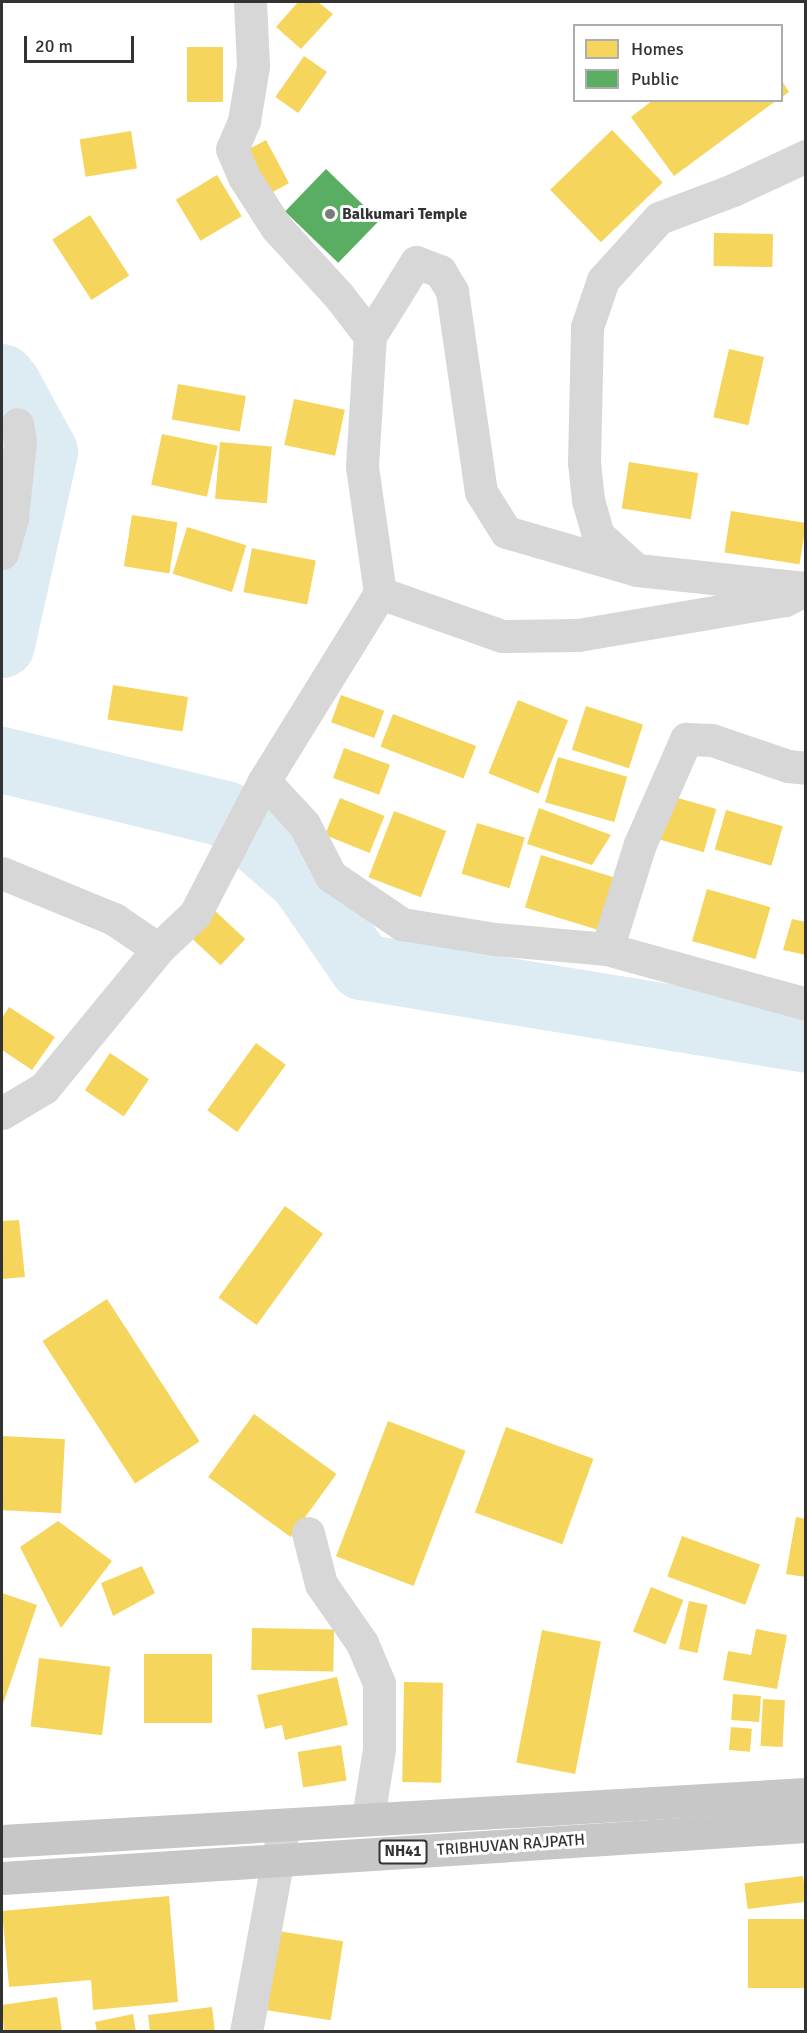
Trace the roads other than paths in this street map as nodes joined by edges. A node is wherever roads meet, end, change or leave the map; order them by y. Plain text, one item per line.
1 (250, 2) edge
2 (806, 156) edge
3 (370, 336) junction
4 (17, 424) dead end
5 (2, 554) edge
6 (637, 570) junction
7 (806, 589) edge
8 (380, 593) junction
9 (806, 768) edge
10 (264, 781) junction
11 (2, 873) edge
12 (158, 949) junction
13 (607, 949) junction
14 (806, 1004) edge
15 (2, 1113) edge
16 (308, 1533) dead end
17 (806, 1794) edge
18 (368, 1818) junction
19 (284, 1825) junction
20 (806, 1826) edge
21 (2, 1841) edge
22 (278, 1862) junction
23 (2, 1878) edge
24 (246, 2031) edge

1 - 3 street
2 - 6 street
3 - 6 street
3 - 8 street
4 - 5 street
6 - 7 street
7 - 8 street
8 - 10 street
9 - 13 street
10 - 12 street
10 - 13 street
11 - 12 street
12 - 15 street
13 - 14 street
16 - 18 street
17 - 18 highway, TRIBHUVAN RAJPATH / NH41
18 - 19 highway, TRIBHUVAN RAJPATH / NH41
19 - 21 highway, TRIBHUVAN RAJPATH / NH41
19 - 22 street
20 - 22 highway, TRIBHUVAN RAJPATH / NH41
22 - 23 highway, TRIBHUVAN RAJPATH / NH41
22 - 24 street

